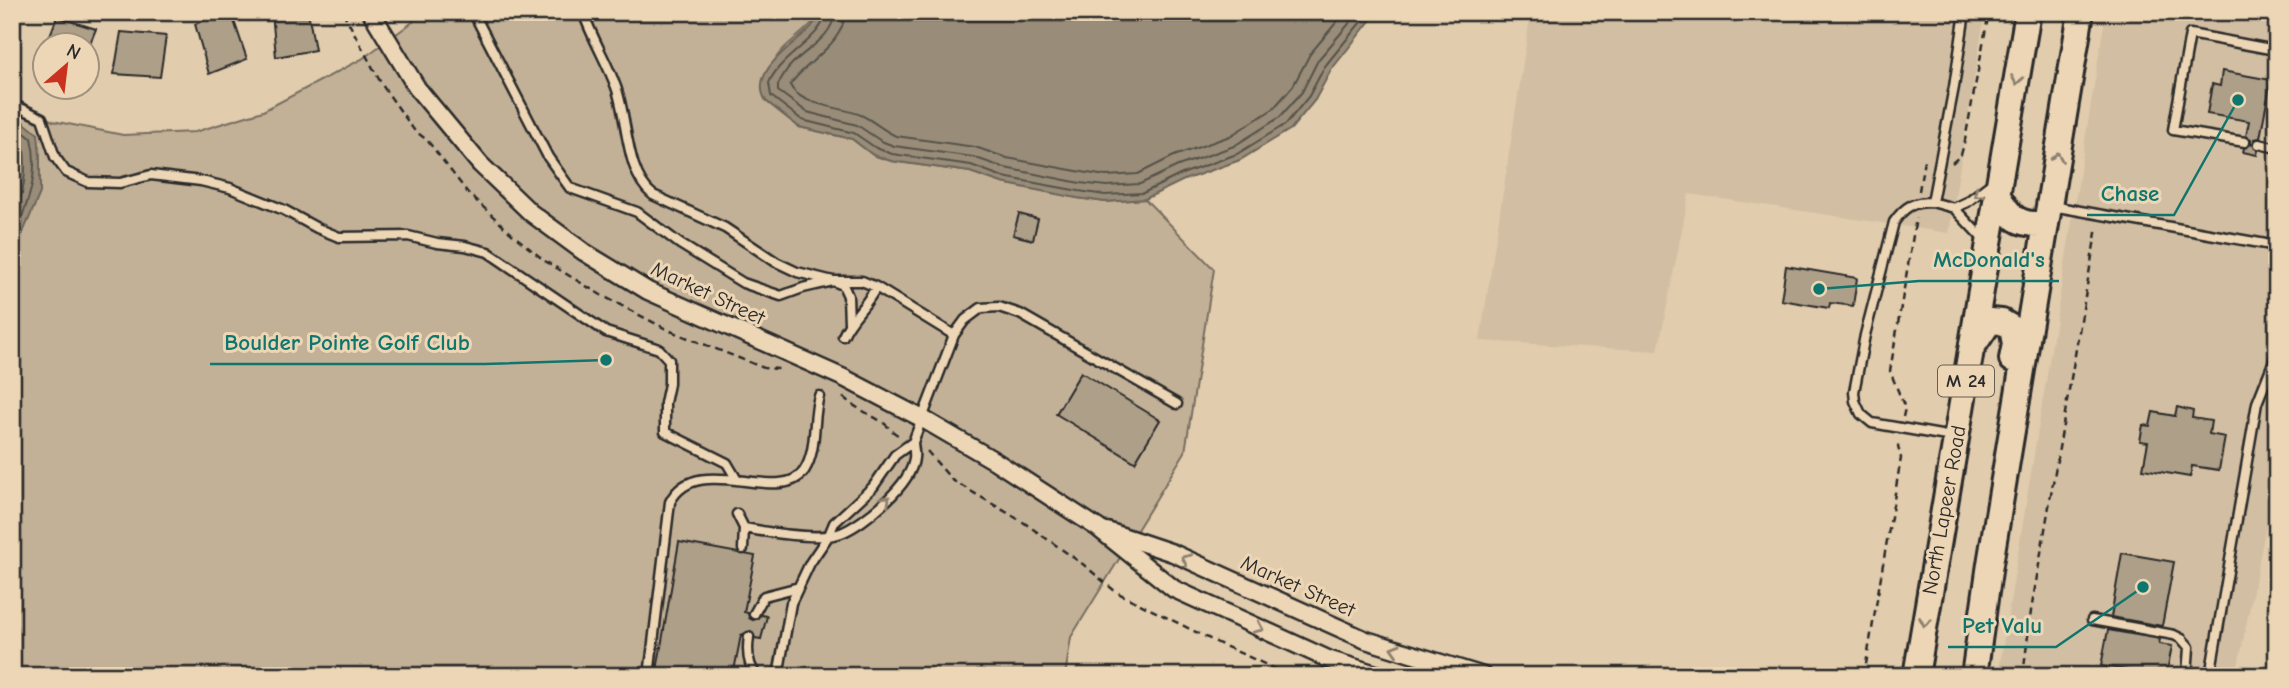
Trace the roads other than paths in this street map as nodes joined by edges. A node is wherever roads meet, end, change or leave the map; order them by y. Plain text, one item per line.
1 (370, 12) edge
2 (473, 12) edge
3 (583, 12) edge
4 (1965, 12) edge
5 (2028, 12) edge
6 (2081, 12) edge
7 (2277, 45) edge
8 (12, 104) edge
9 (2245, 142) dead end
10 (2259, 144) dead end
11 (2277, 148) edge
12 (1999, 185) junction
13 (1932, 202) junction
14 (1954, 208) junction
15 (2048, 215) junction
16 (1989, 246) junction
17 (2277, 246) edge
18 (833, 281) junction
19 (876, 287) junction
20 (849, 323) junction
21 (954, 335) junction
22 (844, 336) dead end
23 (1971, 349) junction
24 (2277, 353) edge
25 (819, 396) dead end
26 (1177, 404) dead end
27 (923, 419) junction
28 (1956, 438) junction
29 (913, 442) junction
30 (737, 480) junction
31 (737, 514) dead end
32 (744, 528) junction
33 (1098, 528) junction
34 (829, 535) junction
35 (743, 549) dead end
36 (1990, 564) junction
37 (799, 587) junction
38 (754, 614) dead end
39 (2092, 620) dead end
40 (749, 637) dead end
41 (649, 676) edge
42 (757, 676) edge
43 (778, 676) edge
44 (1382, 676) edge
45 (1483, 676) edge
46 (1916, 676) edge
47 (1974, 676) edge
48 (2187, 676) edge
49 (2210, 676) edge

1 - 27 street, Market Street
2 - 18 lane
3 - 18 lane
4 - 13 lane
5 -> 12 main road, North Lapeer Road / M 24
15 -> 6 main road, M 24
7 - 9 lane
8 - 30 lane
10 - 11 lane
12 -> 14 lane
12 - 15 main road
12 - 16 main road, North Lapeer Road / M 24
13 - 14 lane
13 - 28 lane
14 - 16 lane
15 - 17 lane
15 - 36 main road, M 24
16 - 23 main road, North Lapeer Road / M 24
18 - 19 lane
18 - 20 lane
19 - 20 lane
19 - 21 lane
20 - 22 lane
21 - 26 lane
21 - 27 lane
23 - 28 main road, North Lapeer Road / M 24
23 - 36 main road
24 - 49 lane
25 - 30 lane
27 - 29 lane
27 - 33 street, Market Street
28 -> 46 main road, North Lapeer Road / M 24
29 - 34 lane
34 -> 29 lane
30 - 41 lane
31 - 32 lane
32 - 34 lane
32 - 35 lane
33 -> 44 street, Market Street
45 -> 33 street, Market Street
34 - 37 lane
36 - 47 main road, M 24
37 - 38 lane
37 - 43 lane
39 - 48 lane
40 - 42 lane

